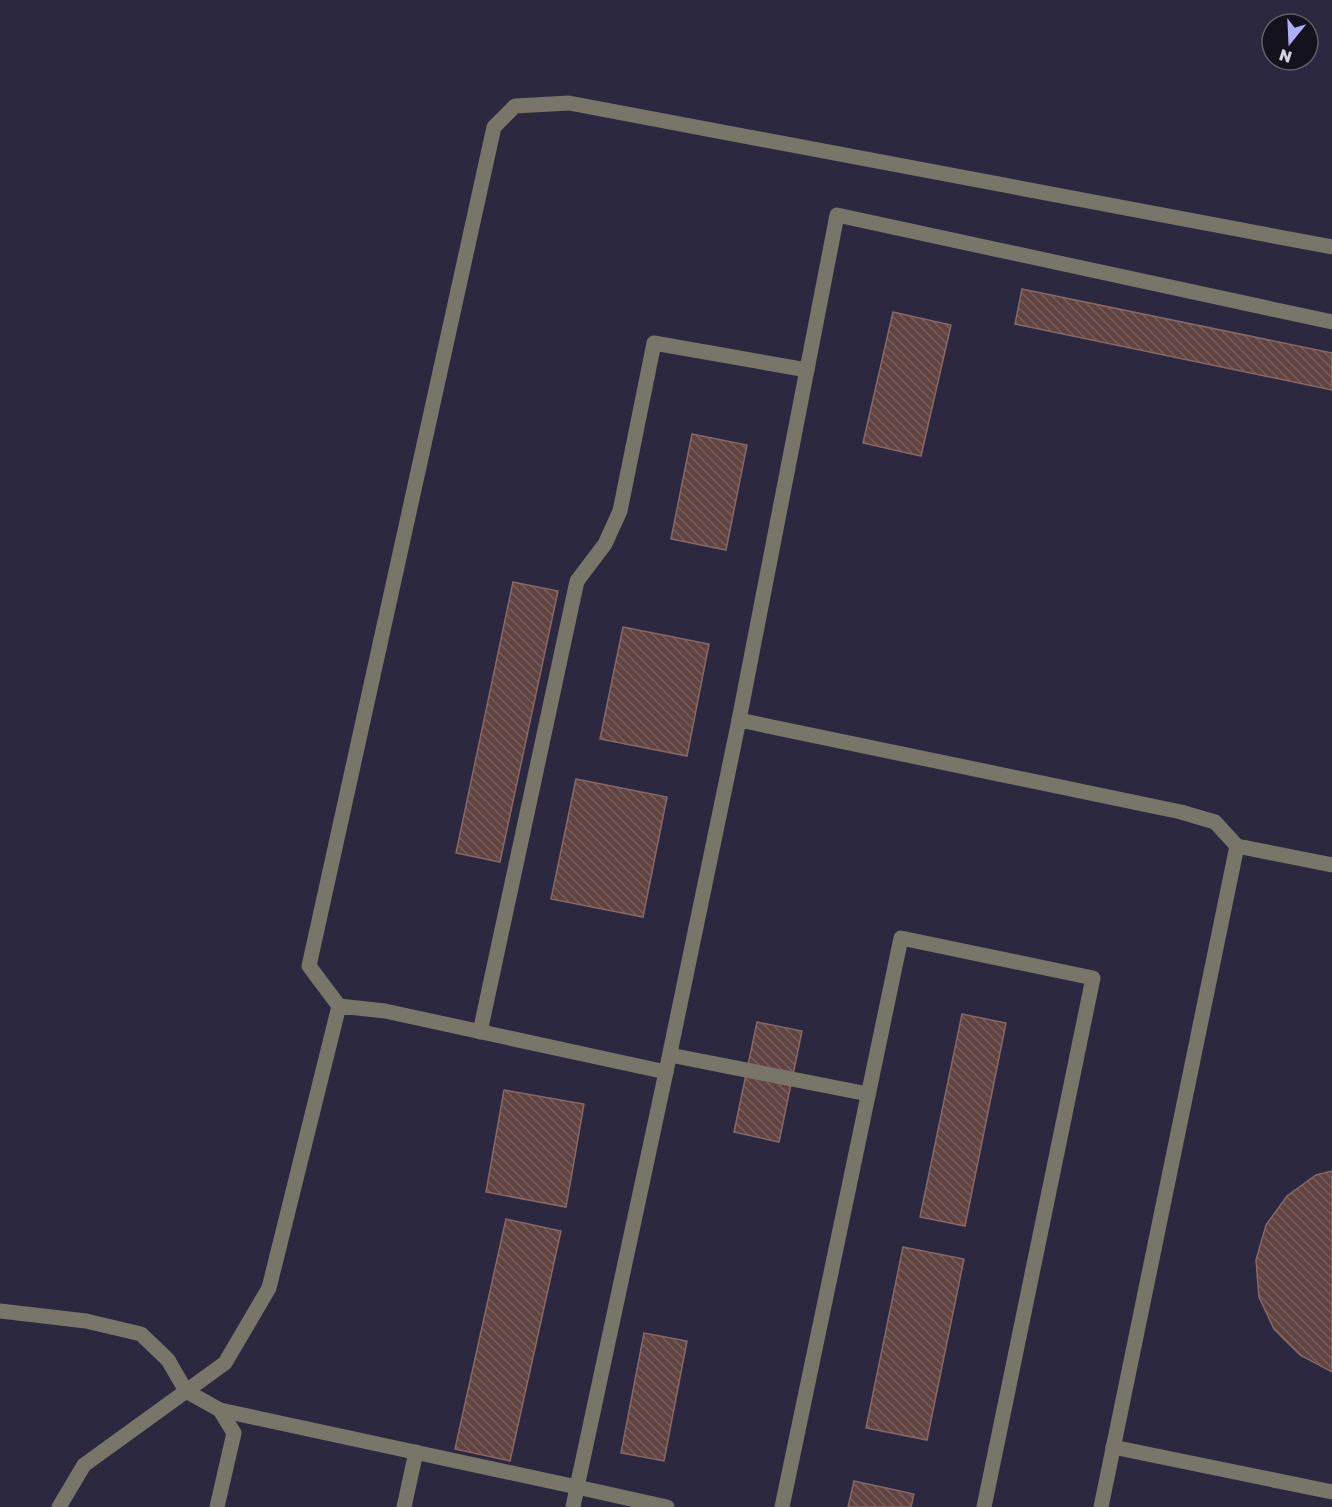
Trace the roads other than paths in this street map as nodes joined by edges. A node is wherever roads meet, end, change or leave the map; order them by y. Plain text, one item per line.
1 (1332, 247) edge
2 (1332, 322) edge
3 (807, 370) junction
4 (739, 720) junction
5 (1237, 846) junction
6 (1332, 865) edge
7 (339, 1005) junction
8 (480, 1032) junction
9 (670, 1055) junction
10 (666, 1072) junction
11 (868, 1094) junction
12 (0, 1311) edge
13 (186, 1391) junction
14 (220, 1410) junction
15 (1113, 1447) junction
16 (416, 1452) junction
17 (577, 1487) junction
18 (1332, 1492) edge
19 (59, 1507) edge
20 (217, 1507) edge
21 (404, 1507) edge
22 (573, 1507) edge
23 (667, 1507) edge
24 (782, 1507) edge
25 (984, 1507) edge
26 (1101, 1507) edge

1 - 7 street
2 - 3 street
3 - 4 street
3 - 8 street
4 - 5 street
4 - 9 street
5 - 6 street
5 - 15 street
7 - 8 street
7 - 13 street
8 - 10 street
9 - 10 street
9 - 11 street
10 - 17 street
11 - 24 street
11 - 25 street
12 - 13 street
13 - 14 street
13 - 19 street
14 - 16 street
14 - 20 street
15 - 18 street
15 - 26 street
16 - 17 street
16 - 21 street
17 - 22 street
17 - 23 street

